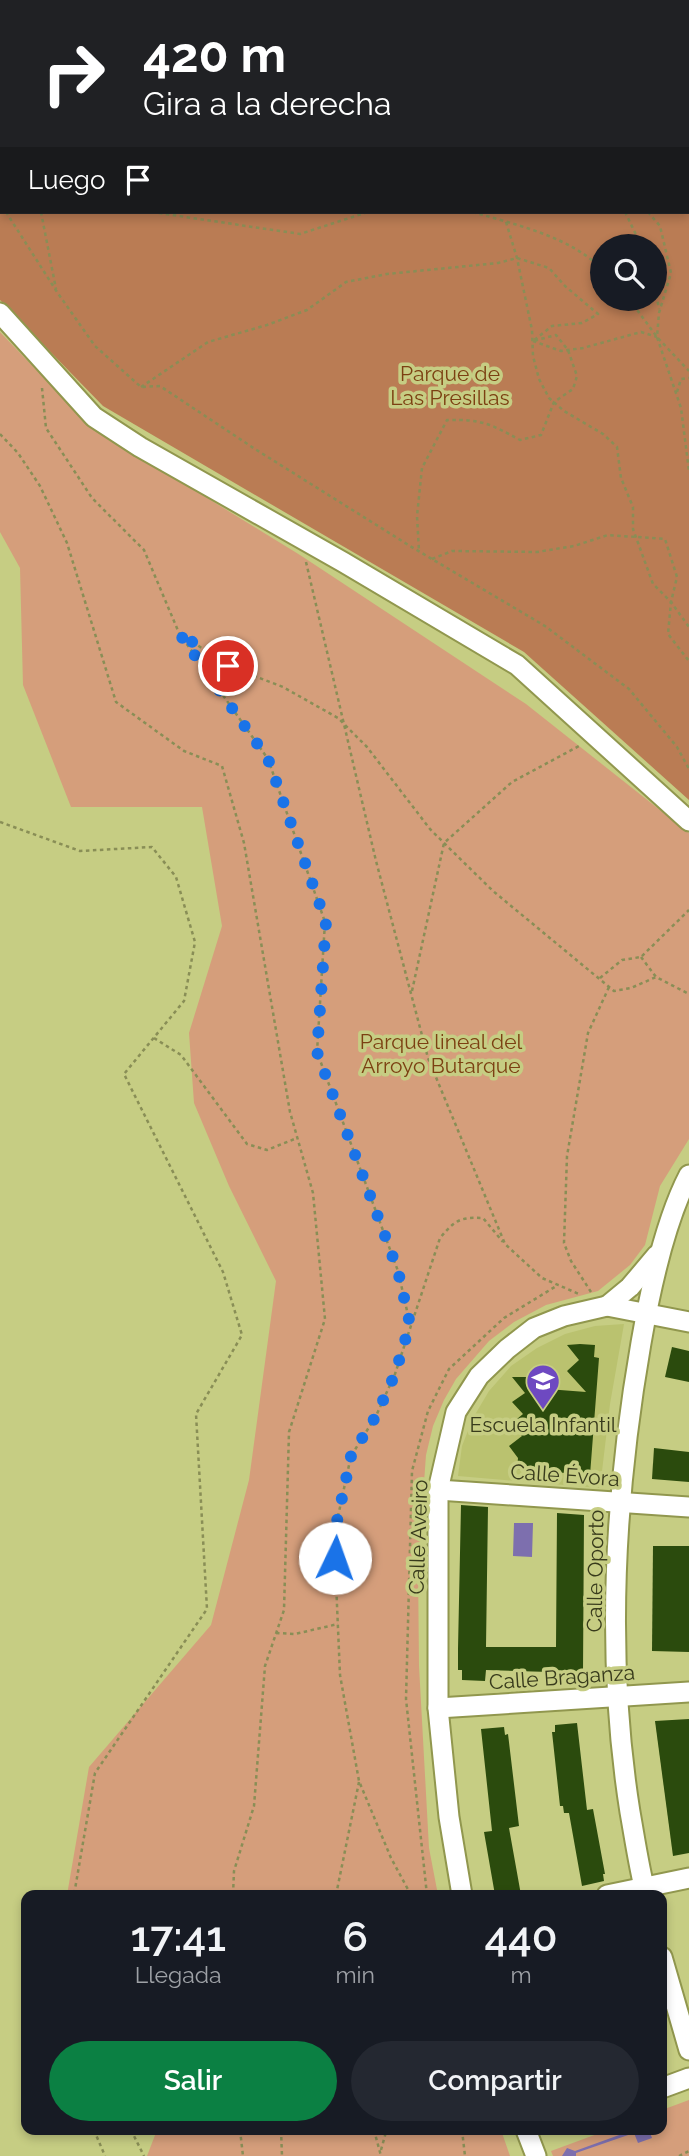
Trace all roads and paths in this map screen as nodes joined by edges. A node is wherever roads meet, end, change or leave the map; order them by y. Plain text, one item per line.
1 (7, 214) edge
2 (41, 214) edge
3 (165, 214) edge
4 (362, 214) edge
5 (480, 214) edge
6 (488, 214) edge
7 (626, 214) edge
8 (650, 214) edge
9 (490, 217) junction
10 (506, 222) junction
11 (636, 234) edge
12 (590, 257) edge
13 (517, 258) junction
14 (57, 292) junction
15 (638, 311) edge
16 (0, 313) edge
17 (659, 313) joint
18 (657, 337) junction
19 (533, 341) junction
20 (568, 350) junction
21 (40, 357) junction
22 (689, 371) edge
23 (689, 379) edge
24 (141, 387) junction
25 (677, 394) junction
26 (554, 402) junction
27 (0, 434) edge
28 (689, 471) edge
29 (636, 537) junction
30 (301, 538) junction
31 (419, 551) junction
32 (432, 559) junction
33 (671, 602) junction
34 (689, 626) edge
35 (179, 633) junction
36 (689, 661) edge
37 (344, 724) junction
38 (597, 736) junction
39 (689, 769) edge
40 (689, 821) edge
41 (0, 822) edge
42 (444, 843) junction
43 (689, 910) edge
44 (641, 957) junction
45 (656, 977) junction
46 (600, 978) junction
47 (609, 986) junction
48 (689, 994) edge
49 (411, 995) junction
50 (154, 1037) junction
51 (297, 1138) junction
52 (689, 1175) edge
53 (505, 1244) junction
54 (662, 1249) junction
55 (607, 1306) junction
56 (645, 1312) junction
57 (689, 1322) edge
58 (410, 1324) junction
59 (438, 1490) junction
60 (619, 1501) junction
61 (689, 1507) edge
62 (338, 1624) junction
63 (276, 1633) junction
64 (689, 1692) edge
65 (617, 1696) junction
66 (438, 1708) junction
67 (359, 1781) junction
68 (689, 1878) edge
69 (75, 1890) edge
70 (233, 1890) edge
71 (337, 1890) edge
72 (408, 1890) edge
73 (460, 1890) edge
74 (645, 1890) edge
75 (648, 1890) edge
76 (667, 1974) edge
77 (689, 2050) edge
78 (689, 2078) edge
79 (667, 2086) edge
80 (96, 2135) edge
81 (134, 2135) edge
82 (241, 2135) edge
83 (281, 2135) edge
84 (375, 2135) edge
85 (385, 2135) edge
86 (463, 2135) edge
87 (532, 2135) edge
88 (689, 2151) edge
89 (380, 2154) edge
90 (105, 2156) edge
91 (144, 2156) edge
92 (243, 2156) edge
93 (282, 2156) edge
94 (465, 2156) edge
95 (536, 2156) edge
96 (679, 2156) edge

1 - 14 path
2 - 14 path
3 - 4 path
5 - 9 path
6 - 9 path
7 - 11 path
8 - 17 path
9 - 10 path
10 - 12 path
10 - 13 path
13 - 19 path
13 - 19 path
13 - 24 path
14 - 24 path
15 - 18 path
16 - 21 street
17 - 18 path
18 - 20 path
18 - 22 path
18 - 25 path
19 - 20 path
19 - 20 path
19 - 26 path
20 - 26 path
21 - 30 street
21 - 35 path
23 - 25 path
24 - 31 path
25 - 28 path
26 - 29 path
26 - 31 path
27 - 51 path
29 - 32 path
29 - 33 path
29 - 33 path
30 - 37 path
30 - 38 street
31 - 32 path
32 - 39 path
33 - 34 path
33 - 36 path
35 - 37 path
35 - 58 path
37 - 42 path
37 - 49 path
38 - 40 street
38 - 42 path
41 - 50 path
42 - 46 path
42 - 49 path
43 - 44 path
44 - 45 path
44 - 46 path
45 - 47 path
45 - 48 path
46 - 47 path
47 - 55 path
49 - 53 path
50 - 51 path
50 - 69 path
51 - 63 path
52 - 54 street, Calle Oporto
53 - 55 path
53 - 58 path
54 - 55 street, Calle Oporto
54 - 56 street, Calle Oporto
55 - 56 street, Calle Aveiro
55 - 59 street, Calle Aveiro
56 - 57 street, Calle Aveiro
56 - 60 street, Calle Oporto
58 - 62 path
59 - 60 street, Calle Évora
59 - 66 street, Calle Aveiro
60 - 61 street, Calle Évora
60 - 65 street, Calle Oporto
62 - 63 path
62 - 67 path
63 - 70 path
64 - 65 street, Calle Braganza
65 - 66 street, Calle Braganza
65 - 74 street, Calle Oporto
66 - 73 street, Calle Aveiro
67 - 71 path
67 - 72 path
68 - 75 street
76 - 77 street
78 - 79 street
80 - 90 path
81 - 91 path
82 - 92 path
83 - 93 path
84 - 89 path
85 - 89 path
86 - 94 path
87 - 95 street
88 - 96 path

